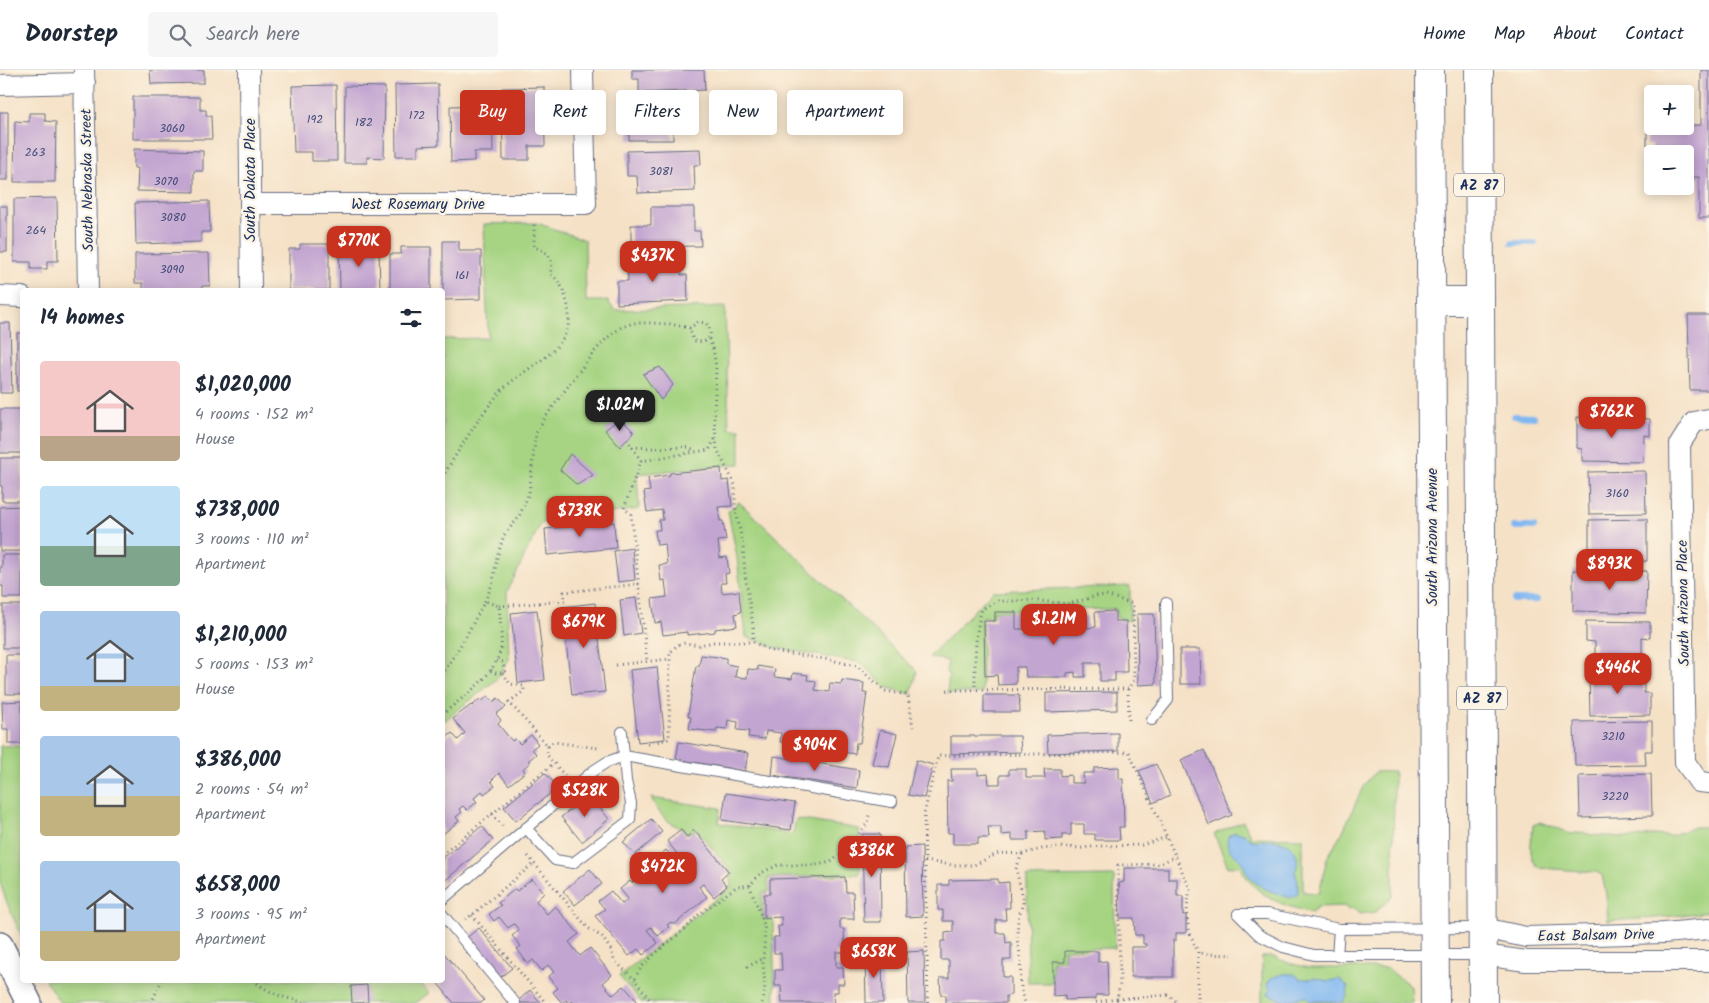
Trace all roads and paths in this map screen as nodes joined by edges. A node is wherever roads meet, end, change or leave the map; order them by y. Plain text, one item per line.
1 (249, 70) edge
2 (583, 70) edge
3 (1430, 70) edge
4 (1479, 70) edge
5 (85, 77) edge
6 (0, 86) edge
7 (250, 204) junction
8 (534, 204) junction
9 (88, 288) edge
10 (251, 288) edge
11 (0, 296) edge
12 (20, 296) edge
13 (1431, 301) junction
14 (1480, 301) junction
15 (690, 328) junction
16 (709, 339) junction
17 (1702, 421) edge
18 (716, 437) junction
19 (627, 439) dead end
20 (632, 446) junction
21 (695, 452) junction
22 (641, 461) junction
23 (445, 472) edge
24 (639, 584) junction
25 (484, 602) junction
26 (1166, 602) dead end
27 (499, 606) junction
28 (754, 642) junction
29 (669, 659) junction
30 (496, 660) junction
31 (647, 661) junction
32 (616, 665) dead end
33 (445, 670) edge
34 (491, 670) junction
35 (503, 673) junction
36 (1128, 689) junction
37 (947, 690) dead end
38 (975, 690) junction
39 (445, 713) edge
40 (1152, 720) dead end
41 (1129, 721) dead end
42 (913, 727) dead end
43 (622, 732) dead end
44 (548, 746) junction
45 (623, 754) junction
46 (642, 759) junction
47 (554, 763) junction
48 (1704, 783) edge
49 (574, 787) junction
50 (872, 799) junction
51 (892, 802) dead end
52 (526, 828) junction
53 (1167, 837) junction
54 (513, 839) junction
55 (445, 853) edge
56 (1022, 854) junction
57 (1176, 856) junction
58 (925, 860) junction
59 (534, 863) junction
60 (750, 885) junction
61 (445, 897) edge
62 (445, 915) edge
63 (472, 915) junction
64 (445, 917) edge
65 (1434, 928) junction
66 (1483, 928) junction
67 (1338, 929) junction
68 (1709, 929) edge
69 (0, 945) edge
70 (1198, 952) junction
71 (1232, 955) dead end
72 (1435, 955) junction
73 (1483, 955) junction
74 (1337, 956) junction
75 (764, 958) junction
76 (1709, 961) edge
77 (747, 967) dead end
78 (635, 980) junction
79 (161, 983) edge
80 (257, 983) edge
81 (1117, 999) junction
82 (29, 1003) edge
83 (151, 1003) edge
84 (308, 1003) edge
85 (515, 1003) edge
86 (546, 1003) edge
87 (652, 1003) edge
88 (762, 1003) edge
89 (928, 1003) edge
90 (1025, 1003) edge
91 (1091, 1003) edge
92 (1178, 1003) edge
93 (1198, 1003) edge
94 (1435, 1003) edge
95 (1484, 1003) edge

1 - 7 street, South Dakota Place
2 - 8 street, West Rosemary Drive
3 - 13 main road, South Arizona Avenue
4 - 14 main road, AZ 87
5 - 6 street
5 - 9 street, South Nebraska Street
7 - 8 street, West Rosemary Drive
7 - 10 street, South Dakota Place
8 - 23 path
11 - 12 street
13 - 14 main road
13 - 65 main road, South Arizona Avenue
14 - 66 main road, AZ 87
15 - 16 path
15 - 16 path
15 - 25 path
16 - 18 path
17 - 48 street, South Arizona Place
18 - 21 path
18 - 28 path
19 - 20 path
20 - 21 path
20 - 22 path
21 - 22 path
22 - 24 path
24 - 27 path
24 - 31 path
25 - 27 path
25 - 33 path
26 - 40 lane
27 - 30 path
28 - 29 path
28 - 42 path
29 - 31 path
29 - 46 path
30 - 34 path
30 - 35 path
31 - 32 path
34 - 35 path
34 - 39 path
35 - 44 path
36 - 38 path
36 - 38 path
36 - 41 path
37 - 38 path
43 - 45 lane
44 - 45 path
44 - 47 path
45 - 46 lane
45 - 49 lane
45 - 52 lane
46 - 50 lane
47 - 49 path
47 - 55 path
49 - 52 lane
50 - 51 lane
50 - 60 path
52 - 54 lane
53 - 56 path
53 - 57 path
53 - 58 path
54 - 59 path
54 - 61 lane
56 - 58 path
56 - 90 path
57 - 70 path
57 - 81 path
58 - 89 path
59 - 63 path
59 - 78 path
60 - 75 path
60 - 78 path
62 - 63 path
63 - 86 path
64 - 85 lane
65 - 66 lane
65 - 67 lane
65 - 72 main road, South Arizona Avenue
66 - 68 street, East Balsam Drive
66 - 73 main road, AZ 87
67 - 74 lane
67 - 74 lane
69 - 82 street
70 - 71 path
70 - 93 path
72 - 73 lane
72 - 74 lane
72 - 94 main road, South Arizona Avenue
73 - 76 street, East Balsam Drive
73 - 95 main road, AZ 87
75 - 77 path
75 - 88 path
78 - 87 path
79 - 83 path
80 - 84 path
81 - 91 path
81 - 92 path

